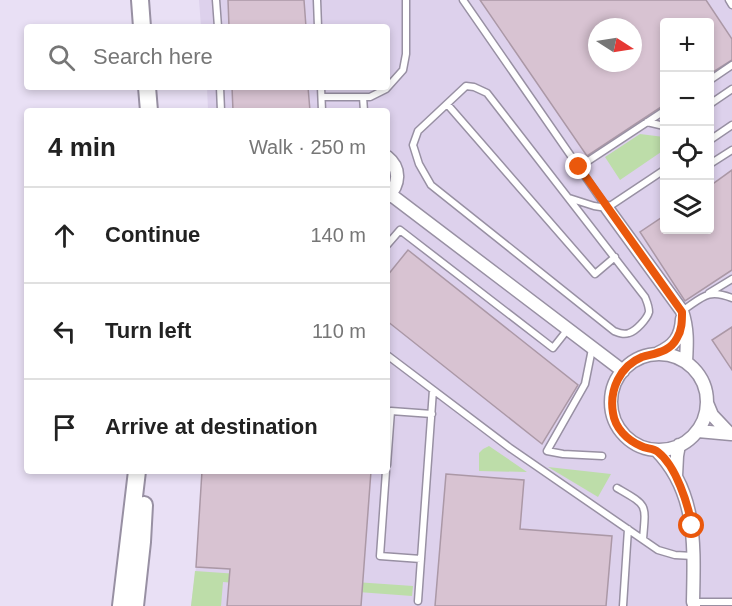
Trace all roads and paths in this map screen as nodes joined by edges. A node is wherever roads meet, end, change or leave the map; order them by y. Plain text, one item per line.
1 (140, 0) edge
2 (216, 0) edge
3 (317, 0) edge
4 (406, 0) edge
5 (463, 0) edge
6 (729, 0) edge
7 (732, 5) edge
8 (142, 24) edge
9 (218, 24) edge
10 (318, 24) edge
11 (732, 65) edge
12 (714, 77) edge
13 (390, 85) edge
14 (732, 89) edge
15 (147, 90) edge
16 (220, 90) edge
17 (321, 90) edge
18 (384, 90) edge
19 (363, 97) junction
20 (322, 98) junction
21 (714, 101) edge
22 (447, 104) junction
23 (149, 108) edge
24 (221, 108) edge
25 (322, 108) edge
26 (364, 108) edge
27 (660, 114) edge
28 (647, 122) junction
29 (660, 125) edge
30 (732, 125) edge
31 (714, 137) edge
32 (732, 150) edge
33 (390, 160) edge
34 (714, 161) edge
35 (579, 167) junction
36 (660, 173) edge
37 (390, 194) edge
38 (390, 197) edge
39 (569, 198) junction
40 (607, 208) junction
41 (390, 241) edge
42 (615, 257) junction
43 (732, 279) edge
44 (709, 294) junction
45 (732, 298) edge
46 (682, 312) junction
47 (568, 329) junction
48 (593, 348) junction
49 (655, 354) junction
50 (390, 357) edge
51 (686, 362) junction
52 (623, 371) junction
53 (433, 390) junction
54 (707, 403) junction
55 (432, 414) junction
56 (390, 424) edge
57 (698, 430) junction
58 (730, 434) edge
59 (679, 446) junction
60 (656, 450) junction
61 (602, 456) dead end
62 (137, 474) edge
63 (146, 474) edge
64 (387, 474) edge
65 (675, 476) junction
66 (617, 488) dead end
67 (628, 529) junction
68 (643, 539) junction
69 (694, 556) junction
70 (422, 559) junction
71 (418, 601) dead end
72 (732, 602) edge
73 (693, 604) edge
74 (121, 606) edge
75 (135, 606) edge
76 (623, 606) edge

1 - 8 main road
2 - 9 lane
3 - 10 lane
4 - 13 lane
5 - 35 lane
6 - 7 lane
11 - 12 lane
14 - 21 lane
15 - 23 main road
16 - 24 lane
17 - 20 lane
18 - 19 lane
19 - 20 lane
19 - 26 lane
20 - 25 lane
22 - 39 lane
22 - 42 lane
22 - 42 lane
27 - 28 lane
28 - 29 lane
28 - 35 lane
30 - 31 lane
32 - 34 lane
33 - 37 street
35 - 40 lane
36 - 40 lane
38 - 47 street
39 - 40 lane
39 - 42 lane
40 - 46 street
41 - 47 lane
43 - 44 lane
44 - 45 lane
44 - 46 lane
46 - 49 street
46 - 51 street
47 - 48 street
48 - 52 street
48 - 61 lane
49 - 51 street
49 - 52 street
50 - 53 lane
51 - 54 street
52 - 60 street
53 - 55 lane
53 - 67 lane
54 - 57 street
54 - 58 street
55 - 56 lane
55 - 70 lane
57 - 58 street
57 - 59 street
59 - 60 street
59 - 65 street
60 - 65 street
62 - 74 main road
63 - 75 main road
64 - 70 lane
65 - 69 street
66 - 68 lane
67 - 68 lane
67 - 76 lane
68 - 69 lane
69 - 73 street
70 - 71 lane
72 - 73 lane

